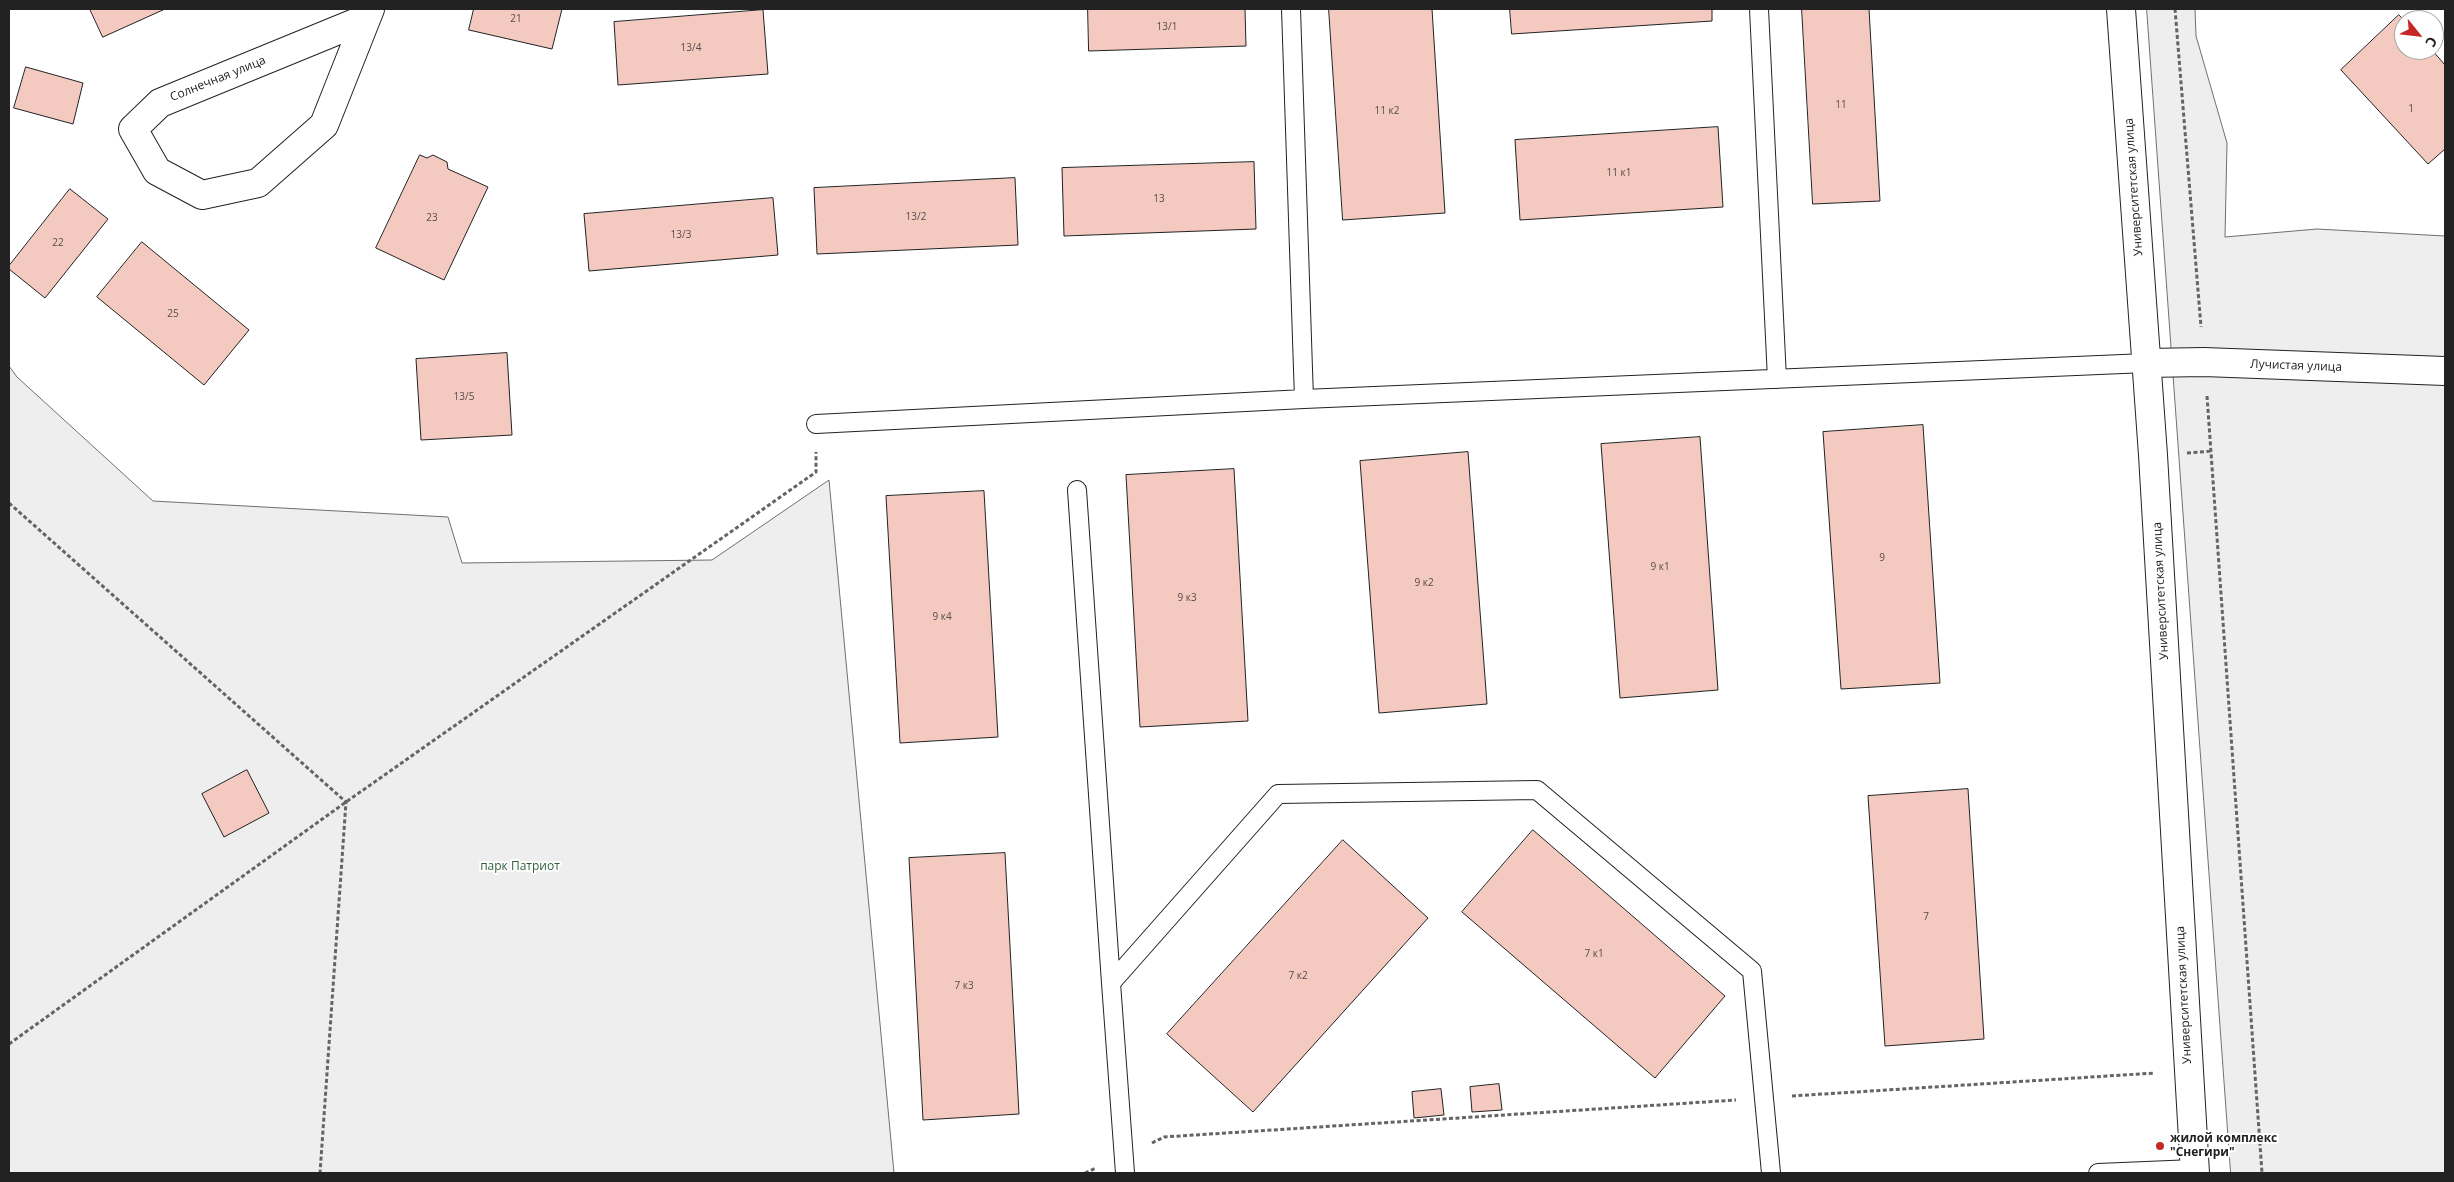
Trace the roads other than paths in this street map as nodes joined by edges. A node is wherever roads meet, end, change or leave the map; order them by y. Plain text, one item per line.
1 (1290, 9) edge
2 (1759, 9) edge
3 (2121, 9) edge
4 (368, 14) edge
5 (2146, 363) junction
6 (2445, 372) edge
7 (1777, 379) junction
8 (1304, 399) junction
9 (816, 424) road end
10 (1077, 490) dead end
11 (1111, 983) junction
12 (2194, 1171) edge
13 (1125, 1173) edge
14 (1771, 1173) edge
15 (2098, 1173) edge

1 - 8 lane
2 - 7 lane
3 - 5 street, Университетская улица
4 - 4 street, Солнечная улица
5 - 6 street, Лучистая улица
5 - 7 lane
5 - 12 street, Университетская улица
7 - 8 lane
8 - 9 lane
10 - 11 lane
11 - 13 lane
11 - 14 lane
12 - 15 lane

